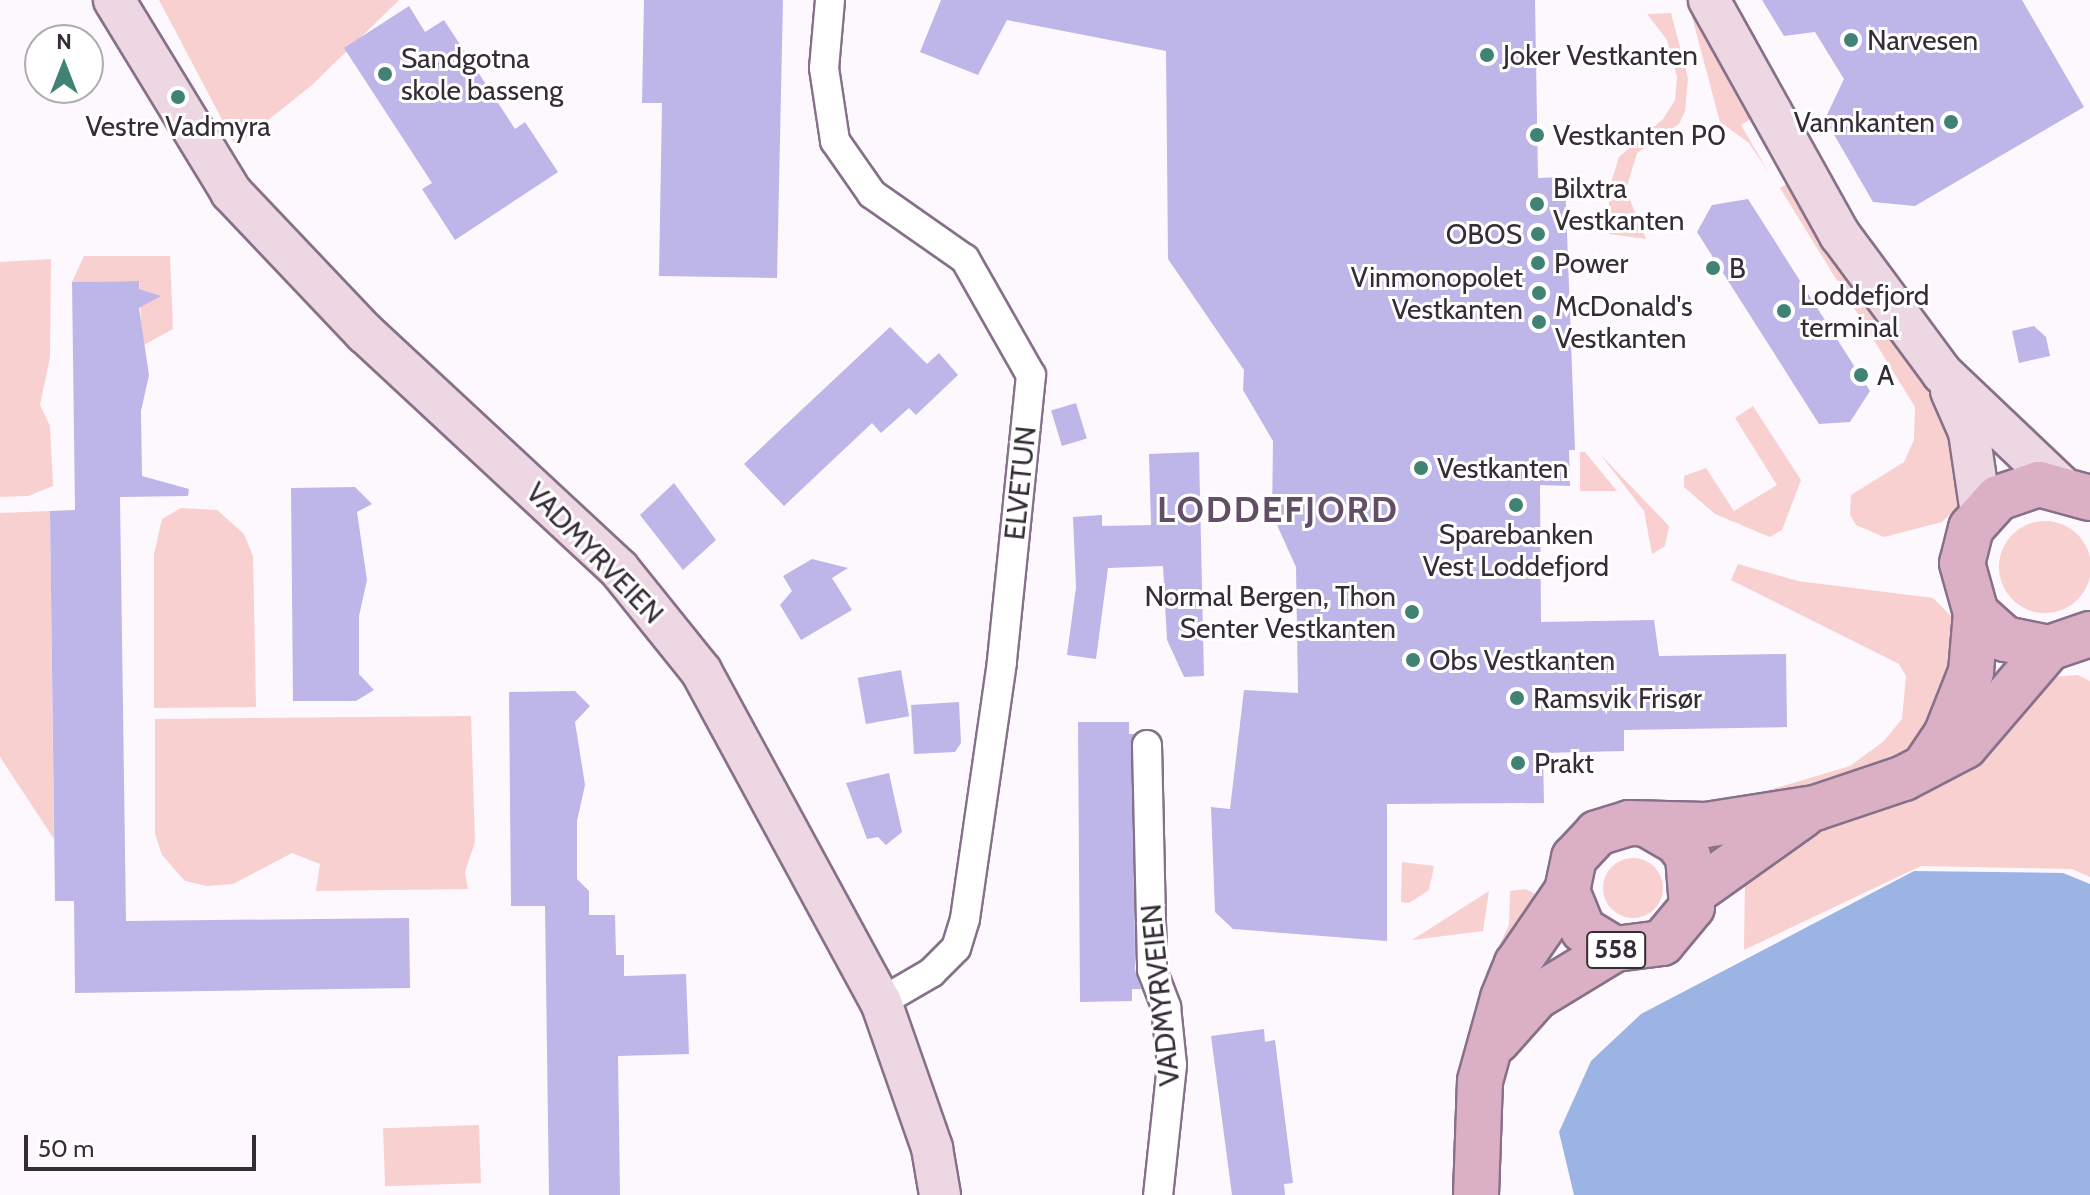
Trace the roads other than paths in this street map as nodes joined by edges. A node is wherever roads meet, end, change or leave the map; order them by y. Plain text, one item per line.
1 (114, 0) edge
2 (830, 0) edge
3 (1709, 0) edge
4 (1942, 373) junction
5 (2080, 490) edge
6 (1981, 513) junction
7 (1976, 613) junction
8 (2077, 644) edge
9 (1147, 745) dead end
10 (1923, 769) junction
11 (1815, 808) junction
12 (1646, 824) junction
13 (1567, 891) junction
14 (1696, 891) junction
15 (1615, 949) junction
16 (881, 1002) junction
17 (1488, 1051) junction
18 (940, 1195) edge
19 (1158, 1195) edge
20 (1476, 1195) edge

1 - 16 main road, VADMYRVEIEN
2 - 16 street, ELVETUN
3 - 4 main road
4 - 5 main road
4 - 6 main road
5 - 6 main road
6 - 7 main road
7 - 8 main road, 558
7 - 10 main road
8 - 10 main road, 558
9 - 19 street, VADMYRVEIEN
10 - 11 main road, 558
11 - 12 main road, 558
11 - 14 main road, 558
12 - 13 main road, 558
12 - 14 main road
13 - 15 main road, 558
13 - 17 main road, 558
14 - 15 main road, 558
15 - 17 main road, 558
16 - 18 main road, VADMYRVEIEN
17 - 20 main road, 558

